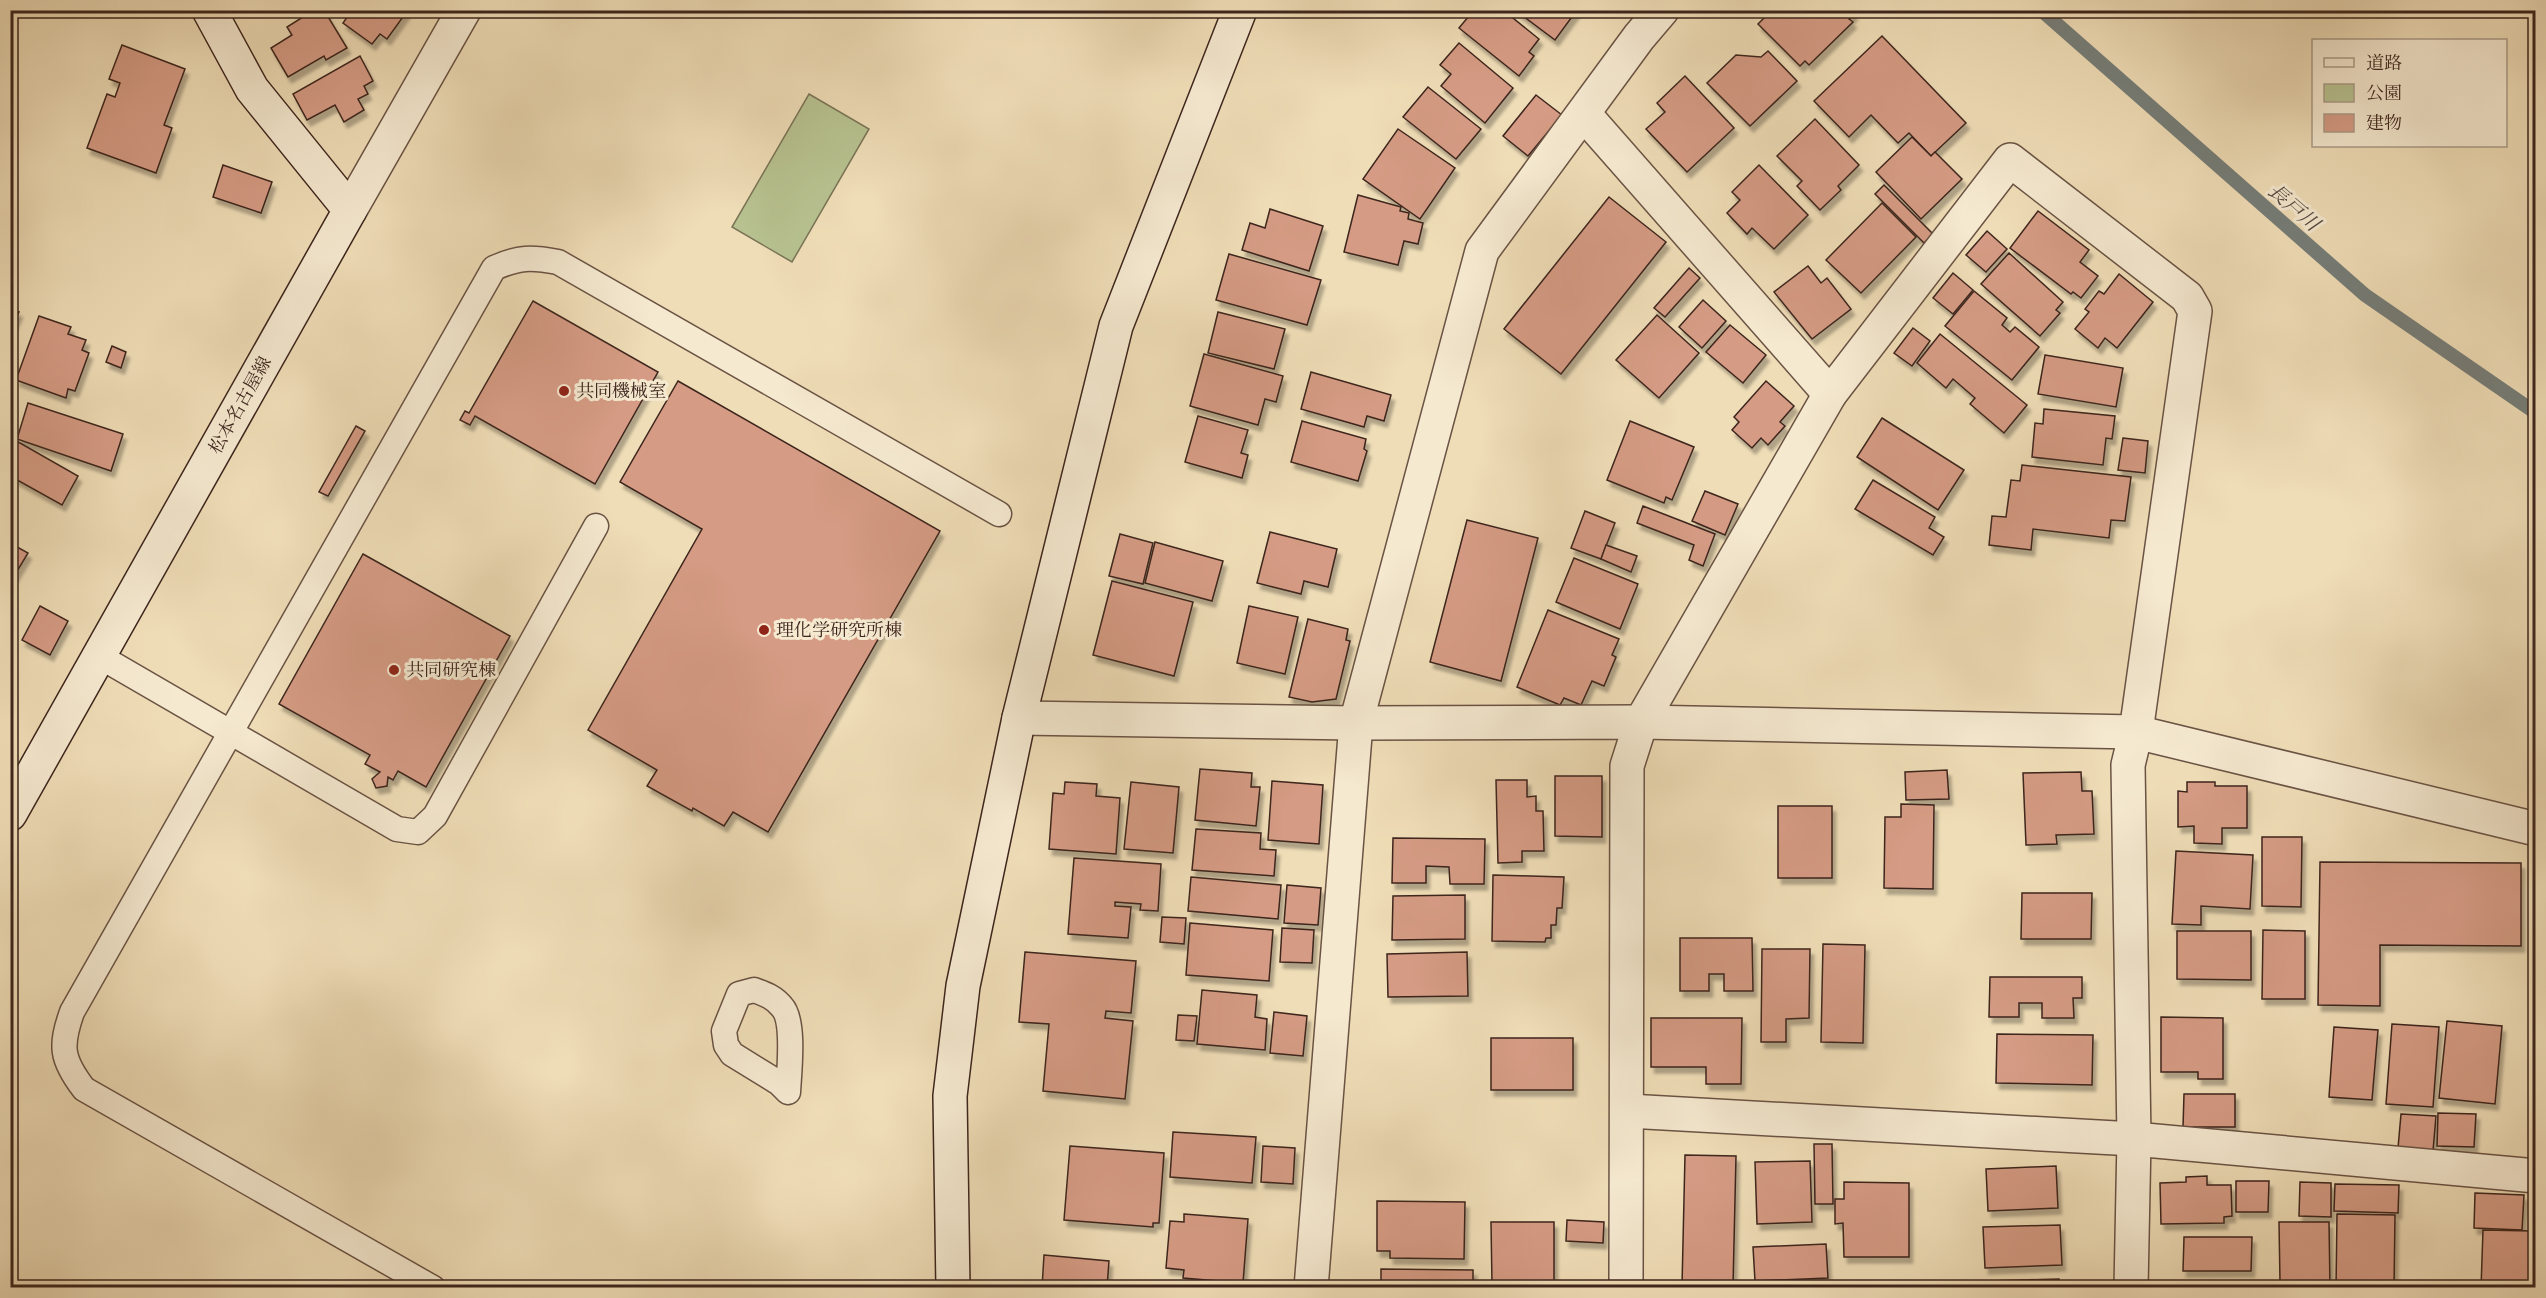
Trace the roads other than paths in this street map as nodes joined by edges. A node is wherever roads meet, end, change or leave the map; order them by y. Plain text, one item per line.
1 (209, 10) edge
2 (464, 10) edge
3 (1240, 10) edge
4 (1662, 10) edge
5 (1584, 114) junction
6 (350, 210) junction
7 (1830, 394) junction
8 (999, 514) dead end
9 (596, 526) dead end
10 (99, 656) junction
11 (1018, 718) junction
12 (1641, 722) junction
13 (1356, 723) junction
14 (2136, 732) junction
15 (230, 733) junction
16 (10, 814) edge
17 (2535, 829) edge
18 (1628, 1111) junction
19 (2134, 1139) junction
20 (2535, 1176) edge
21 (433, 1287) edge
22 (953, 1287) edge
23 (1311, 1287) edge
24 (1626, 1287) edge
25 (2131, 1287) edge

1 - 6 street
2 - 6 street, 松本名古屋線
3 - 11 street
4 - 5 street
5 - 7 street
5 - 13 street
6 - 10 street, 松本名古屋線
7 - 12 street
7 - 14 street
8 - 15 lane
9 - 15 lane
10 - 15 lane
10 - 16 street, 松本名古屋線
11 - 13 street
11 - 22 street
12 - 13 street
12 - 14 street
12 - 18 street
13 - 23 street
14 - 17 street
14 - 19 street
15 - 21 lane
18 - 19 street
18 - 24 street
19 - 20 street
19 - 25 street

